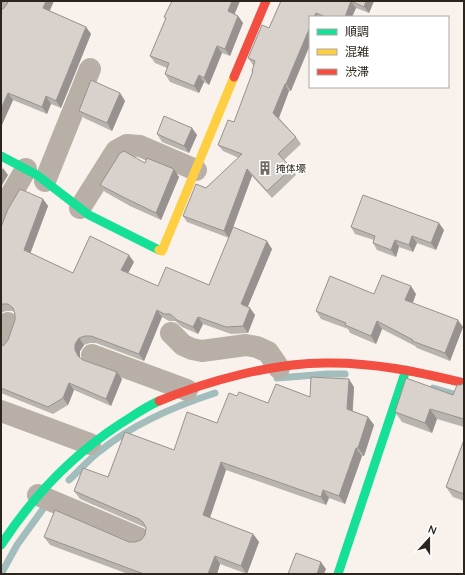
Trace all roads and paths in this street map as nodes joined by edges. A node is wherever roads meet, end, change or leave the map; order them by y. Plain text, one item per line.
1 (3, 1) edge
2 (266, 1) edge
3 (1, 6) edge
4 (90, 69) dead end
5 (1, 156) edge
6 (26, 169) junction
7 (196, 170) junction
8 (45, 181) junction
9 (80, 208) junction
10 (1, 212) edge
11 (171, 334) dead end
12 (92, 355) dead end
13 (279, 368) junction
14 (405, 373) junction
15 (464, 383) edge
16 (187, 390) junction
17 (1, 411) edge
18 (90, 444) junction
19 (38, 495) junction
20 (139, 538) dead end
21 (1, 545) edge
22 (338, 574) edge

1 - 3 street
2 - 7 street
4 - 8 street
5 - 6 street
6 - 8 street
6 - 10 street
7 - 9 street
7 - 9 street
8 - 9 street
11 - 13 street
12 - 16 street
13 - 14 street
13 - 16 street
14 - 15 street
14 - 22 street
16 - 18 street
17 - 18 street
18 - 19 street
19 - 20 street
19 - 21 street

